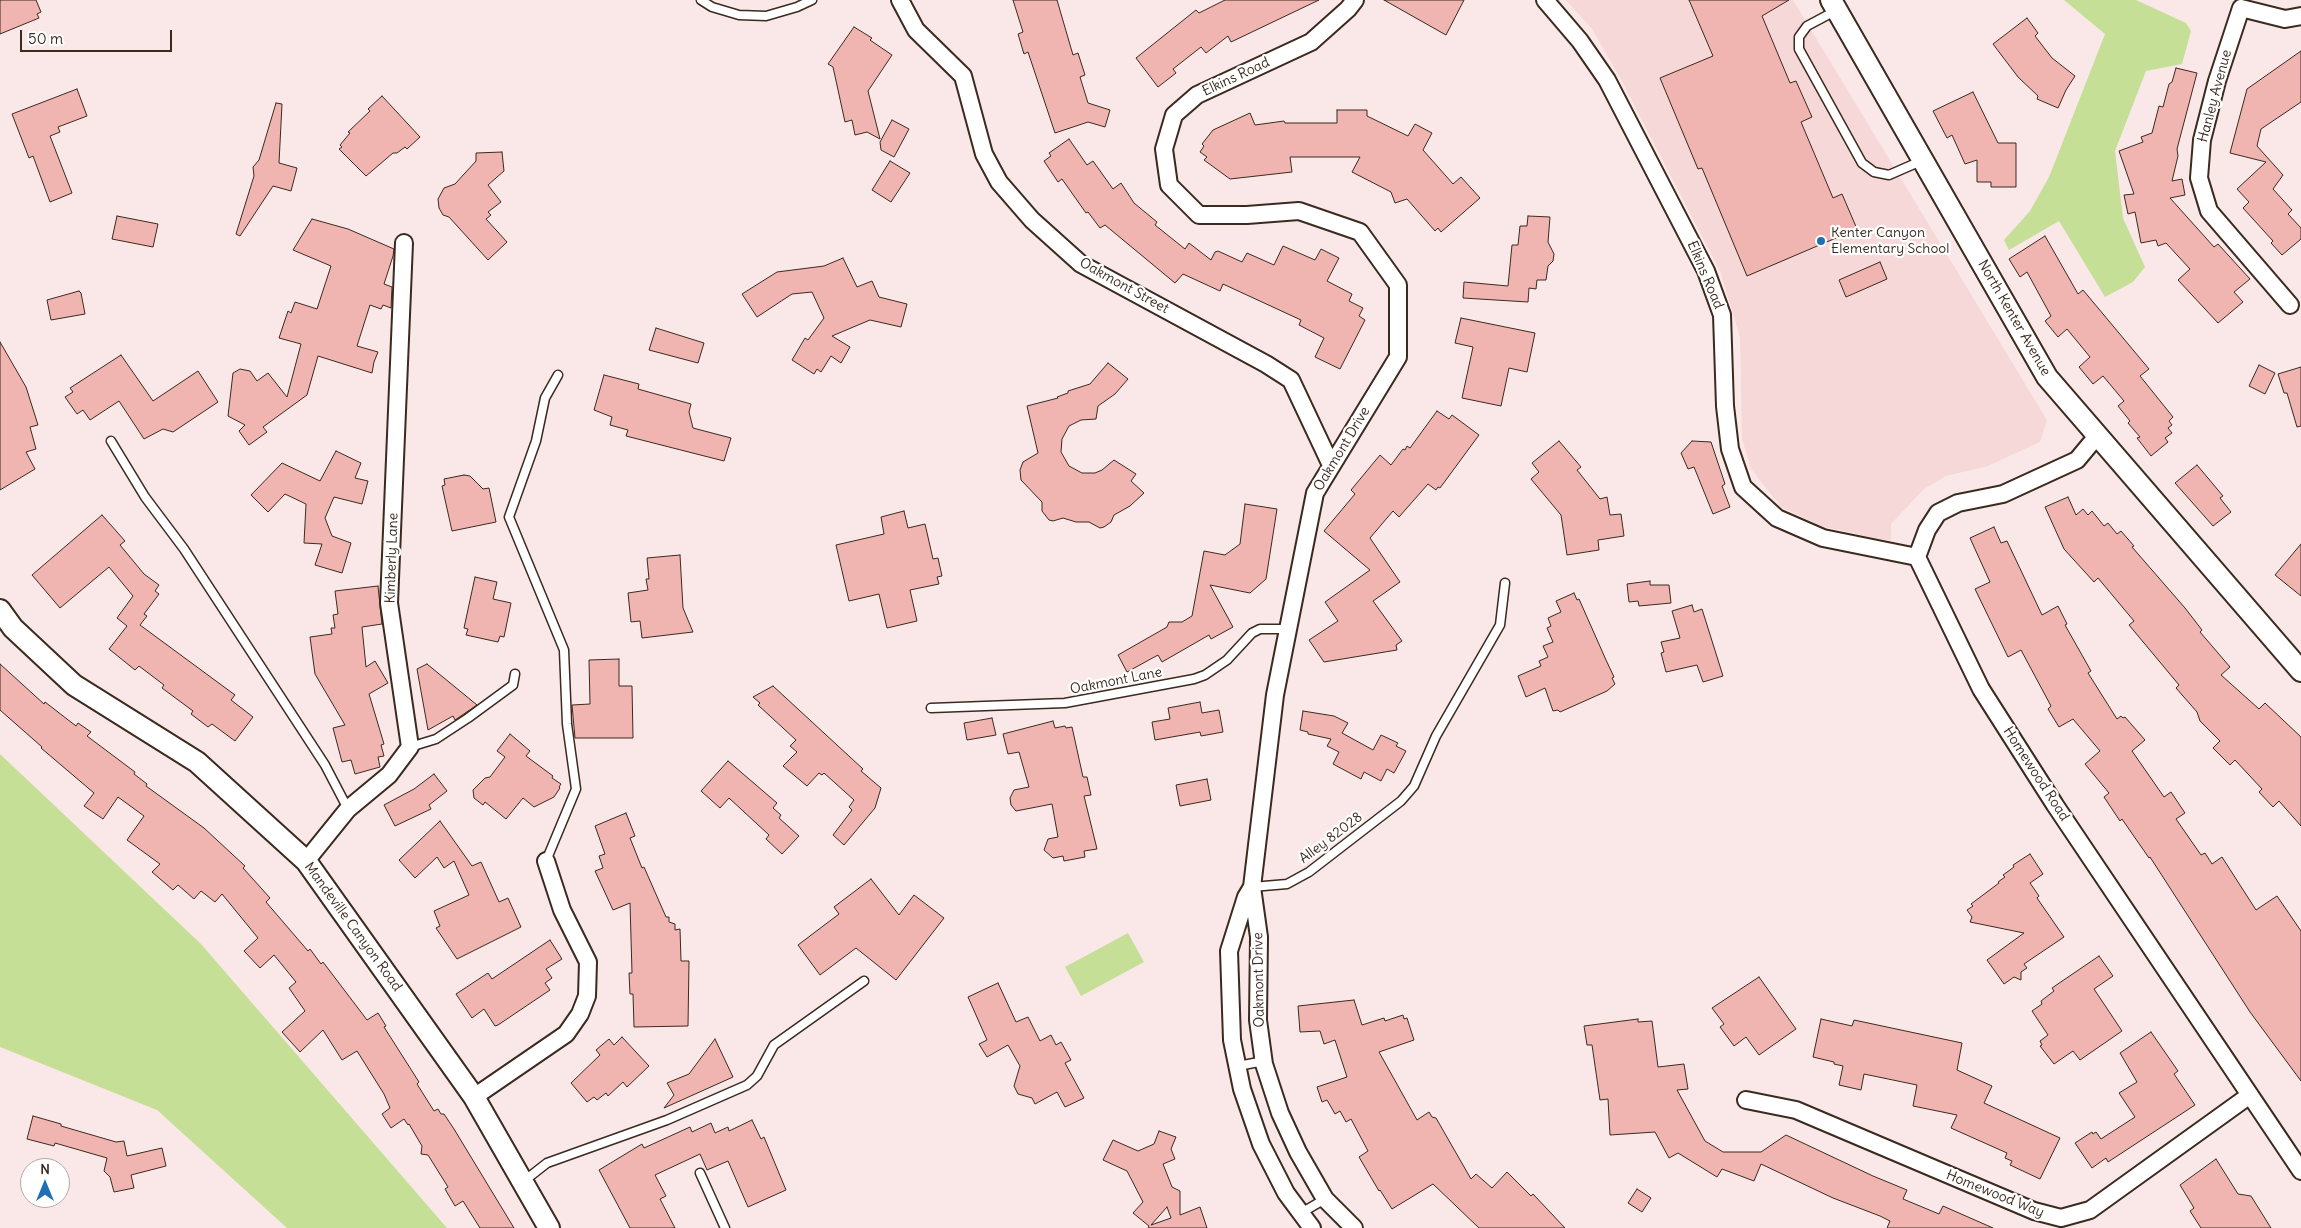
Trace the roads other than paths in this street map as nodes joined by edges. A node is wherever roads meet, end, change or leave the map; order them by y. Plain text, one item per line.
1 (701, 0) edge
2 (812, 0) edge
3 (900, 0) edge
4 (1355, 0) edge
5 (1545, 0) edge
6 (2237, 4) edge
7 (1834, 5) edge
8 (2301, 16) edge
9 (1922, 160) junction
10 (1170, 185) joint
11 (404, 243) dead end
12 (2290, 305) dead end
13 (558, 375) dead end
14 (2098, 436) junction
15 (110, 441) dead end
16 (1331, 465) junction
17 (1917, 557) junction
18 (1505, 583) dead end
19 (0, 610) edge
20 (1288, 628) junction
21 (2301, 671) edge
22 (515, 674) dead end
23 (931, 708) dead end
24 (410, 747) junction
25 (348, 809) junction
26 (306, 861) junction
27 (546, 861) joint
28 (1252, 887) junction
29 (864, 982) dead end
30 (1264, 1061) junction
31 (1238, 1066) junction
32 (2250, 1095) junction
33 (474, 1097) junction
34 (1746, 1100) dead end
35 (2301, 1171) edge
36 (700, 1173) dead end
37 (522, 1182) junction
38 (1325, 1199) junction
39 (1301, 1213) junction
40 (548, 1228) edge
41 (725, 1228) edge
42 (1312, 1228) edge
43 (1354, 1228) edge

1 - 2 lane
3 - 16 street, Oakmont Street
4 - 10 street, Elkins Road
5 - 17 street, Elkins Road
6 - 8 street, Hanley Avenue
6 - 12 street, Hanley Avenue
7 - 9 street, North Kenter Avenue
7 - 9 lane
9 - 14 street, North Kenter Avenue
10 - 16 street, Oakmont Drive
11 - 24 street, Kimberly Lane
13 - 27 lane
14 - 17 street
14 - 21 street, North Kenter Avenue
15 - 25 lane
16 - 20 street, Oakmont Drive
17 - 32 street, Homewood Road
18 - 28 lane, Alley 82028
19 - 26 street, Mandeville Canyon Road
20 - 23 lane, Oakmont Lane
20 - 28 street, Oakmont Drive
22 - 24 lane
24 - 25 street
25 - 26 street
26 - 33 street, Mandeville Canyon Road
27 - 33 street
28 - 30 street, Oakmont Drive
28 - 31 street, Oakmont Drive
29 - 37 lane
30 - 31 lane
30 - 38 street, Oakmont Drive
31 - 39 street, Oakmont Drive
32 - 34 street, Homewood Way
32 - 35 street, Homewood Road
33 - 37 street, Mandeville Canyon Road
36 - 41 lane
37 - 40 street, Mandeville Canyon Road
38 - 39 lane
38 - 43 street, Oakmont Drive
39 - 42 street, Oakmont Drive

